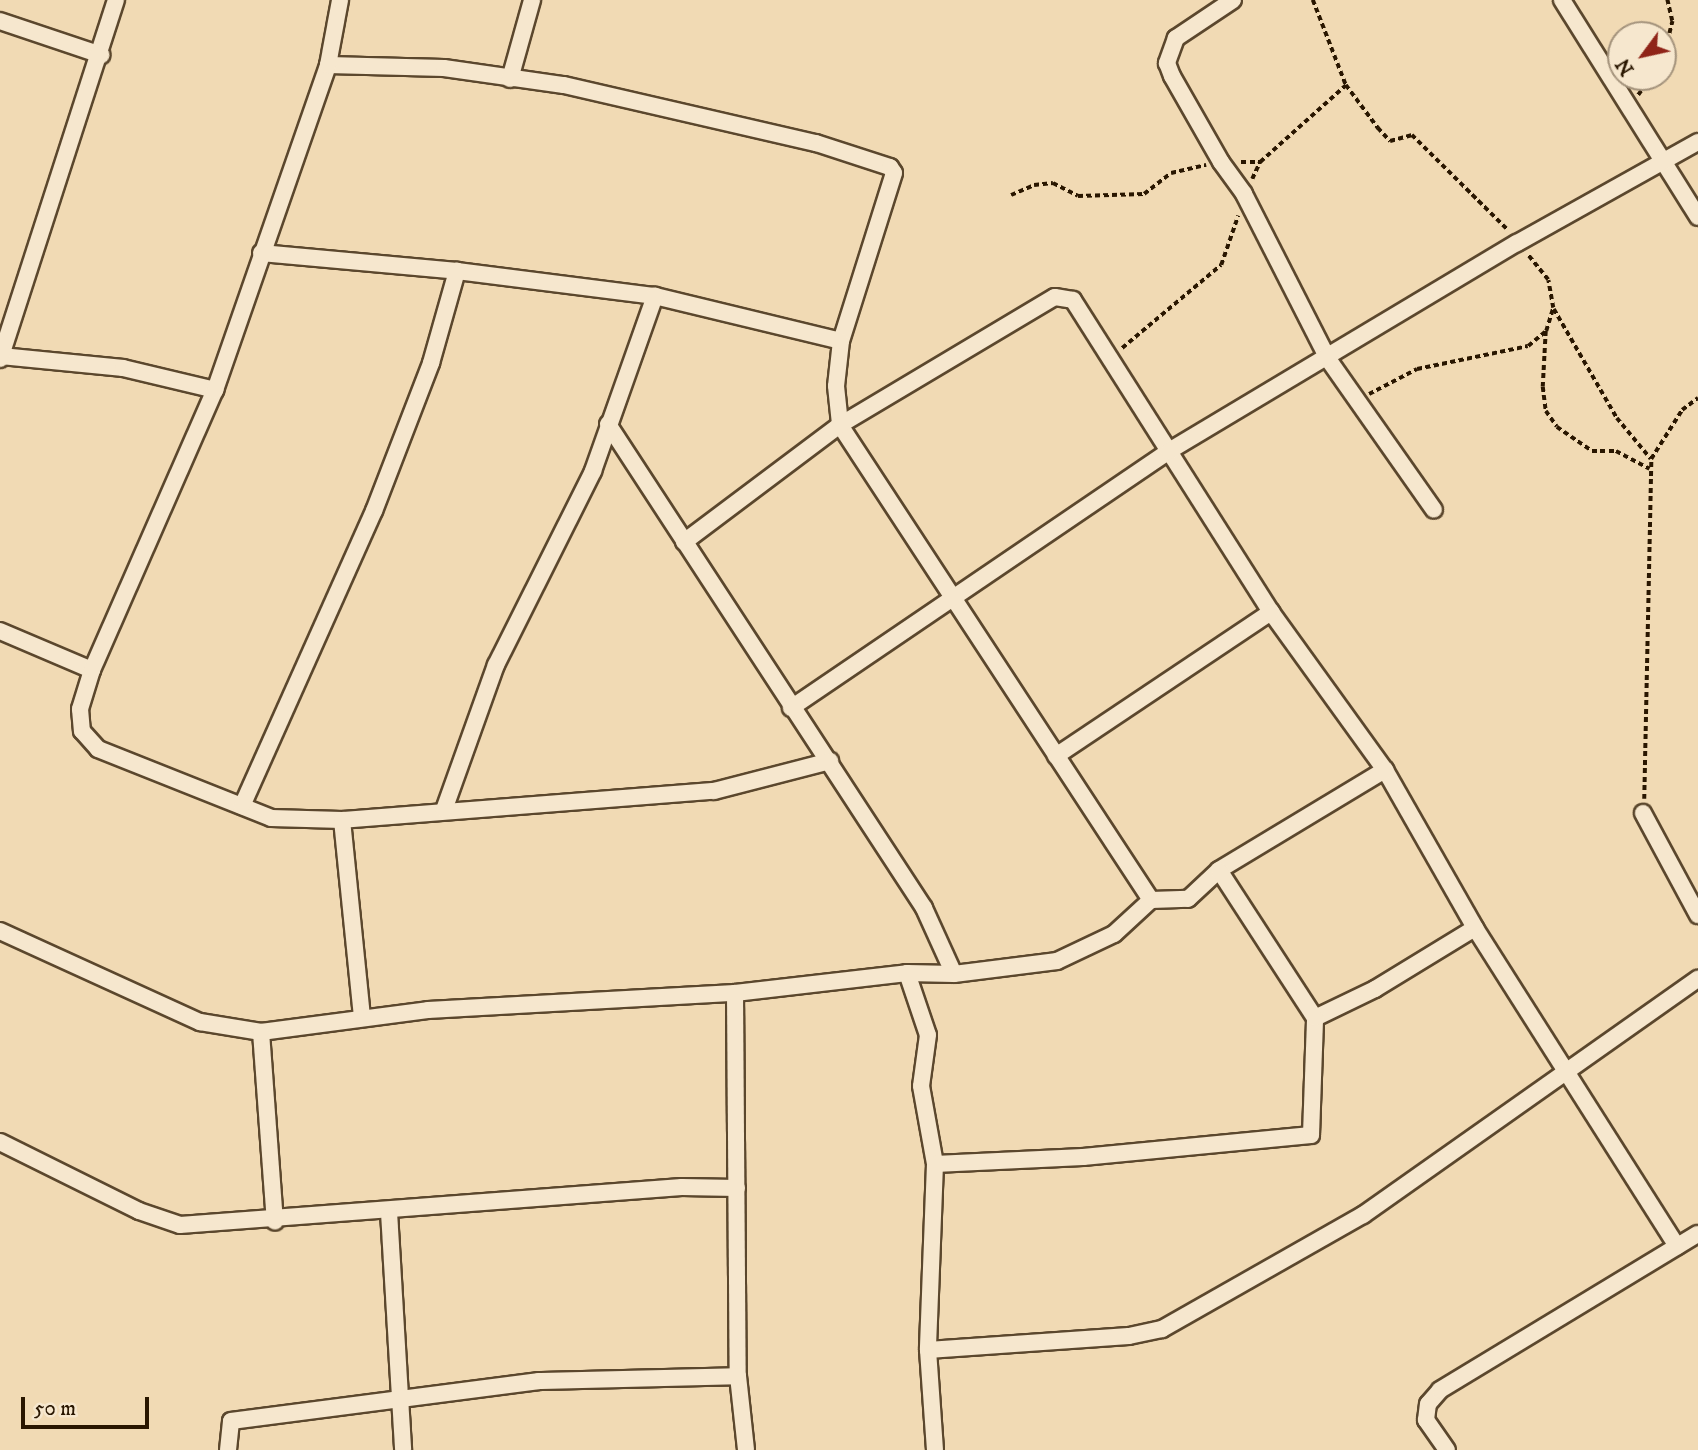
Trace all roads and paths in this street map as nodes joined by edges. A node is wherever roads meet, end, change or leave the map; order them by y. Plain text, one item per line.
1 (116, 0) edge
2 (340, 0) edge
3 (532, 0) edge
4 (1233, 0) edge
5 (1312, 0) edge
6 (1562, 0) edge
7 (1667, 0) edge
8 (0, 20) edge
9 (1672, 21) edge
10 (101, 55) junction
11 (328, 65) junction
12 (510, 79) junction
13 (1698, 142) edge
14 (1663, 159) junction
15 (1221, 162) junction
16 (1260, 162) junction
17 (1244, 194) junction
18 (1012, 195) dead end
19 (1698, 217) edge
20 (261, 253) junction
21 (457, 271) junction
22 (655, 296) junction
23 (1553, 308) dead end
24 (1546, 331) dead end
25 (841, 341) junction
26 (1111, 357) junction
27 (1, 358) edge
28 (1328, 359) junction
29 (215, 390) junction
30 (1698, 398) edge
31 (608, 424) junction
32 (840, 425) junction
33 (1169, 451) junction
34 (1651, 460) junction
35 (1651, 470) junction
36 (1434, 510) dead end
37 (684, 542) junction
38 (953, 594) junction
39 (1271, 612) junction
40 (0, 631) edge
41 (92, 670) junction
42 (791, 708) junction
43 (1056, 756) junction
44 (830, 761) junction
45 (1385, 770) junction
46 (243, 806) junction
47 (444, 810) junction
48 (1643, 813) joint
49 (342, 820) junction
50 (1219, 870) junction
51 (1151, 900) junction
52 (1698, 915) edge
53 (1475, 928) junction
54 (0, 931) edge
55 (907, 973) junction
56 (954, 974) junction
57 (1698, 979) edge
58 (735, 993) junction
59 (362, 1018) junction
60 (1315, 1018) junction
61 (261, 1031) junction
62 (1566, 1069) junction
63 (0, 1142) edge
64 (935, 1164) junction
65 (737, 1188) junction
66 (389, 1212) junction
67 (275, 1221) junction
68 (1698, 1234) edge
69 (1677, 1246) junction
70 (928, 1350) junction
71 (737, 1376) junction
72 (400, 1400) junction
73 (228, 1450) edge
74 (403, 1450) edge
75 (746, 1450) edge
76 (935, 1450) edge
77 (1447, 1450) edge

1 - 10 street
2 - 11 street
3 - 12 street
4 - 15 street
5 - 16 path
6 - 14 street
7 - 9 path
8 - 10 street
10 - 27 street
11 - 12 street
11 - 20 street
12 - 25 street
13 - 14 street
14 - 19 street
14 - 28 street
15 - 16 path
15 - 17 street
15 - 18 path
16 - 17 path
17 - 26 path
17 - 28 street
20 - 21 street
20 - 29 street
21 - 22 street
21 - 46 street
22 - 25 street
22 - 31 street
23 - 34 path
24 - 35 path
25 - 32 street
26 - 32 street
26 - 33 street
27 - 29 street
28 - 33 street
28 - 36 street
29 - 41 street
30 - 34 path
31 - 37 street
31 - 47 street
32 - 37 street
32 - 38 street
33 - 38 street
33 - 39 street
34 - 35 path
35 - 48 path
37 - 42 street
38 - 42 street
38 - 43 street
39 - 43 street
39 - 45 street
40 - 41 street
41 - 46 street
42 - 44 street
43 - 51 street
44 - 47 street
44 - 56 street
45 - 50 street
45 - 53 street
46 - 49 street
47 - 49 street
48 - 52 street
49 - 59 street
50 - 51 street
50 - 60 street
51 - 56 street
53 - 60 street
53 - 62 street
54 - 61 street
55 - 56 street
55 - 58 street
55 - 64 street
57 - 62 street
58 - 59 street
58 - 65 street
59 - 61 street
60 - 64 street
61 - 67 street
62 - 69 street
62 - 70 street
63 - 67 street
64 - 70 street
65 - 66 street
65 - 71 street
66 - 67 street
66 - 72 street
68 - 69 street
69 - 77 street
70 - 76 street
71 - 72 street
71 - 75 street
72 - 73 street
72 - 74 street

